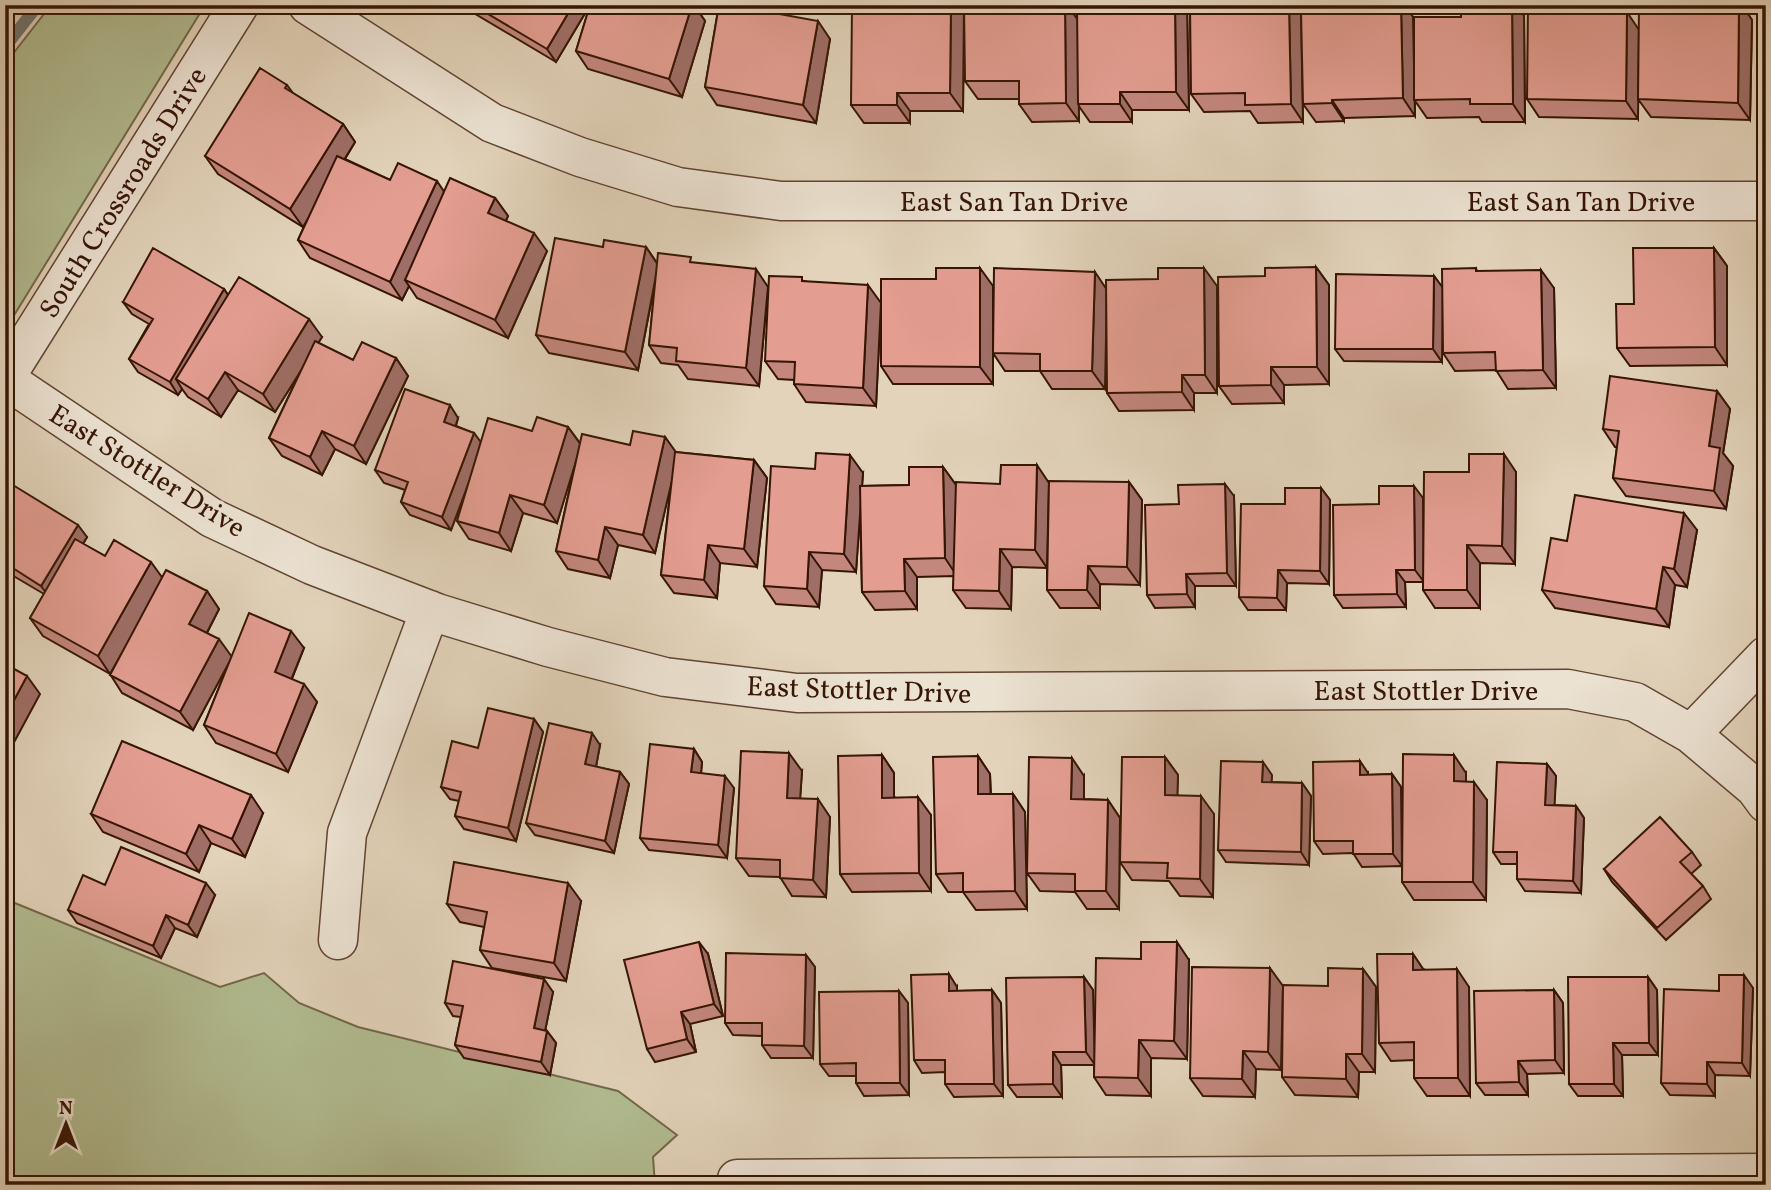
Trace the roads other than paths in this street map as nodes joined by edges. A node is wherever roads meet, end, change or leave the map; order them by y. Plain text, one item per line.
1 (239, 5) edge
2 (308, 5) edge
3 (1766, 201) edge
4 (5, 378) edge
5 (430, 610) junction
6 (1766, 656) edge
7 (1691, 734) junction
8 (1766, 803) edge
9 (338, 940) dead end
10 (1766, 1173) edge
11 (737, 1179) dead end

1 - 4 street, South Crossroads Drive
2 - 3 street, East San Tan Drive
4 - 5 street, East Stottler Drive
5 - 7 street, East Stottler Drive
5 - 9 street
6 - 7 street
7 - 8 street, East Stottler Drive
10 - 11 street

